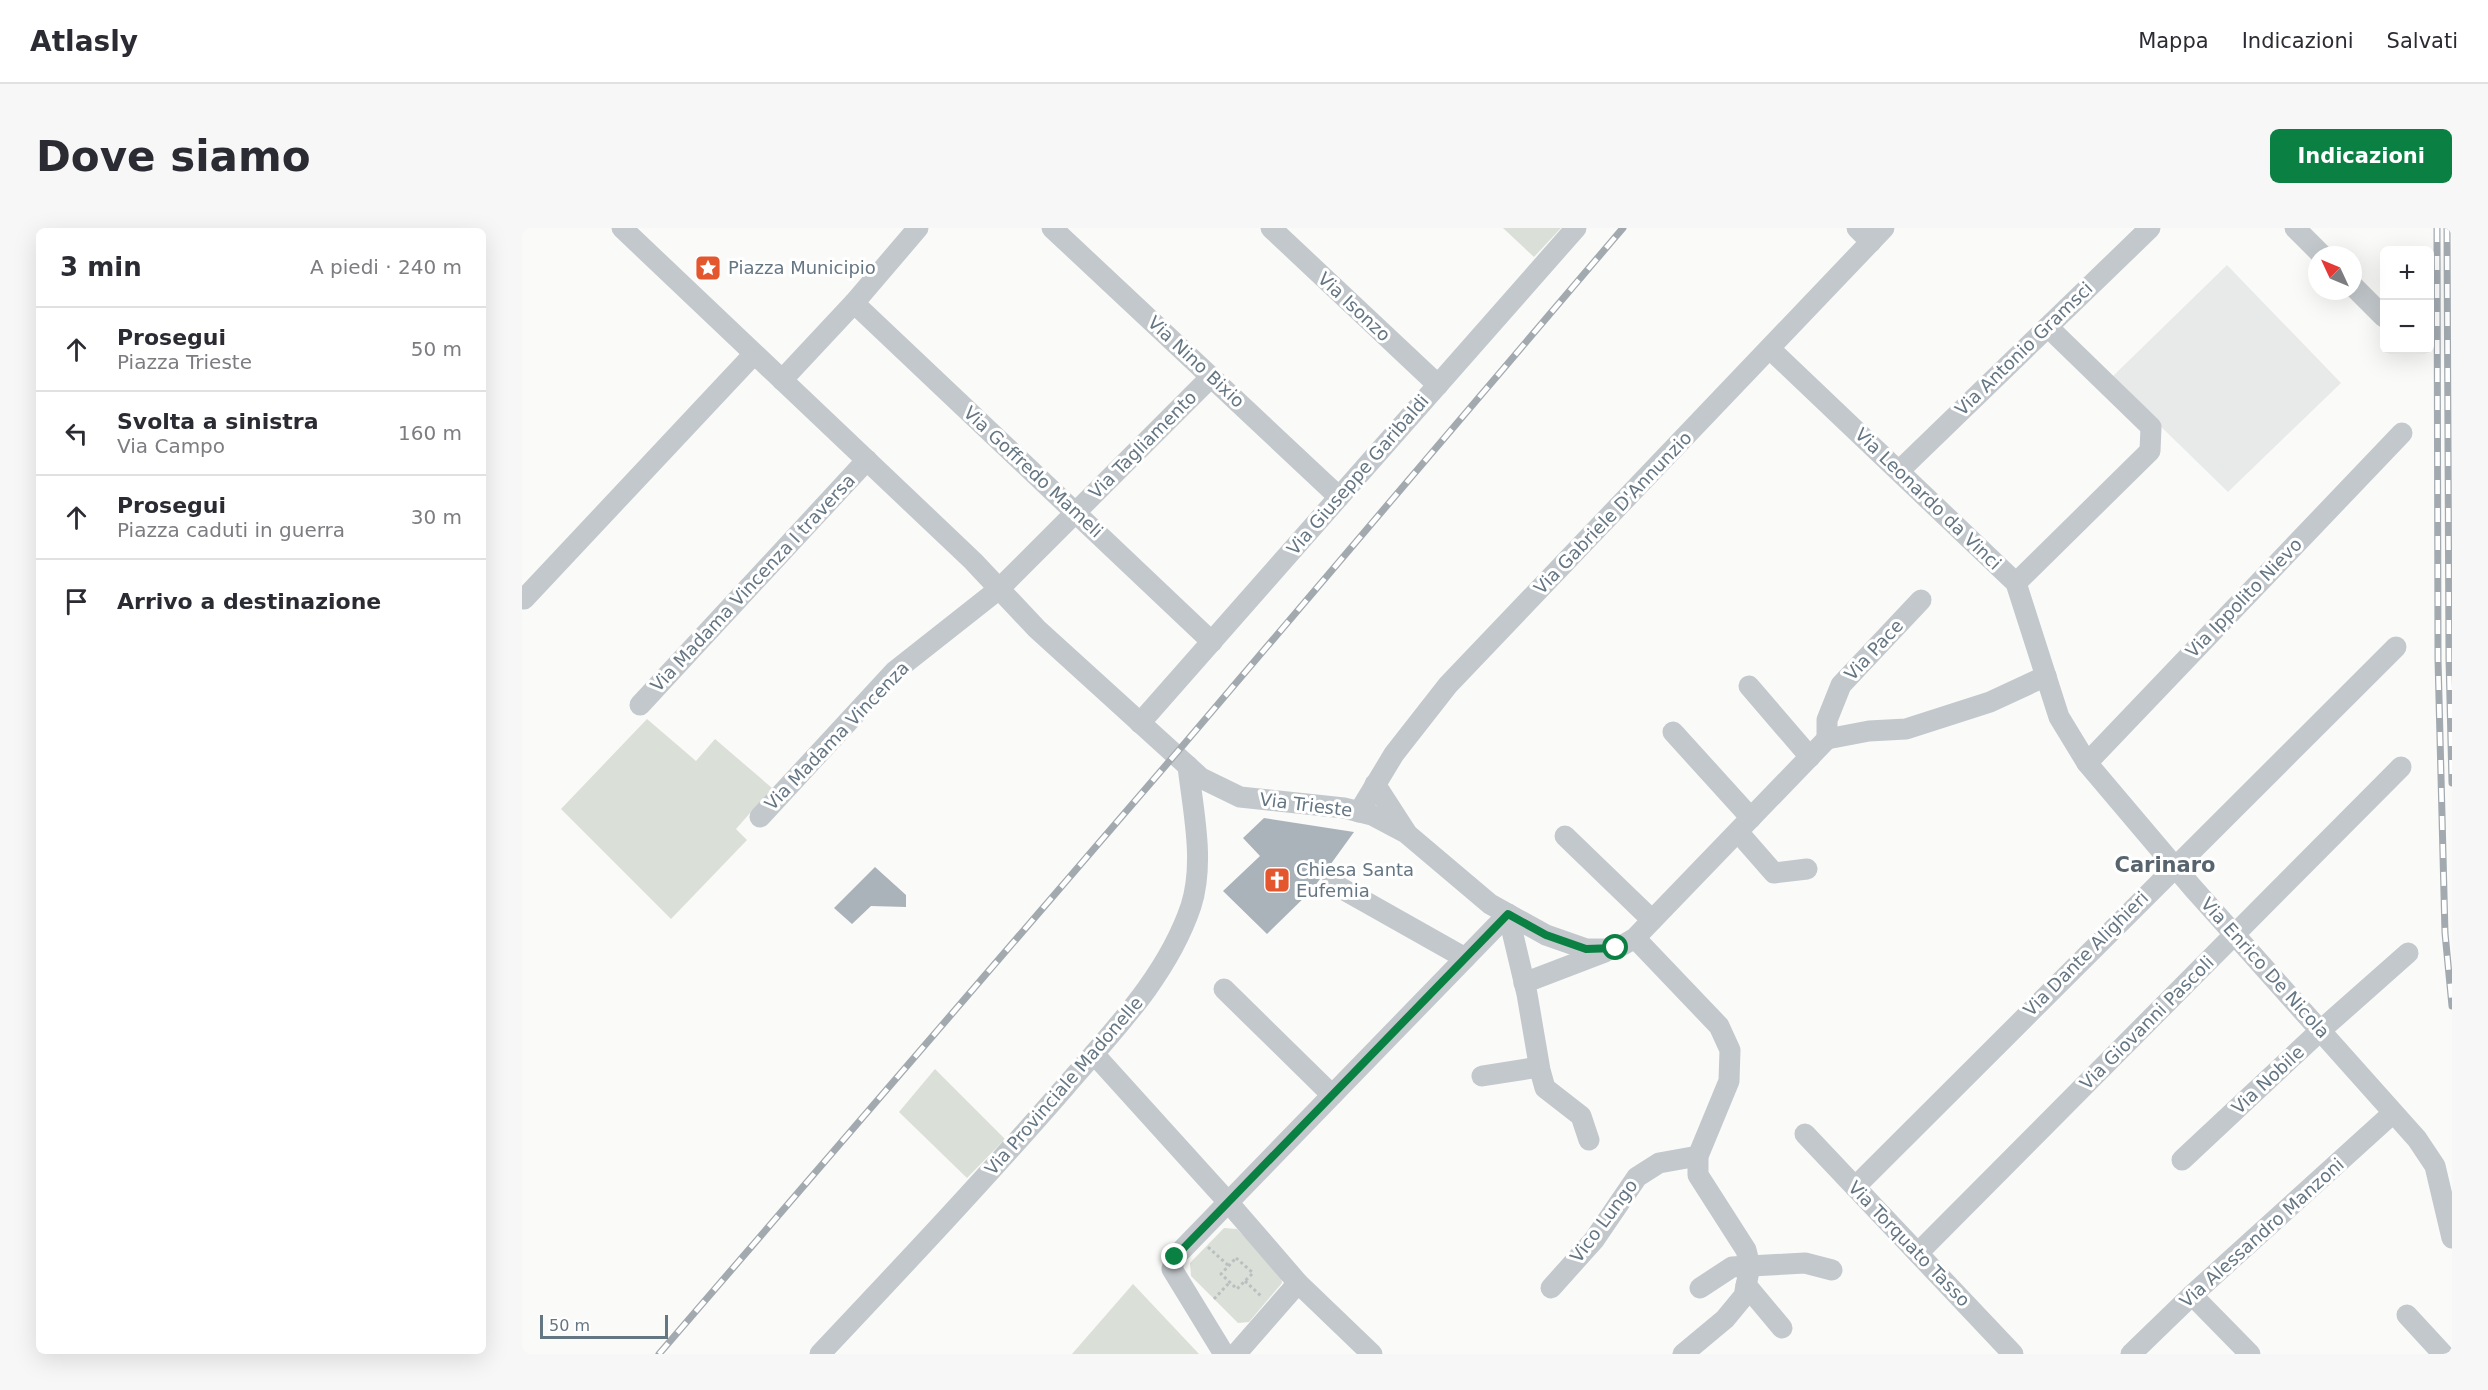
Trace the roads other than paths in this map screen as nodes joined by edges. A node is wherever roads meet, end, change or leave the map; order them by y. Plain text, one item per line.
1 (622, 228) edge
2 (918, 228) edge
3 (1052, 228) edge
4 (1271, 228) edge
5 (1576, 228) edge
6 (2150, 228) edge
7 (2295, 228) edge
8 (1871, 233) edge
9 (2313, 246) edge
10 (2362, 295) edge
11 (854, 303) junction
12 (2380, 312) edge
13 (2048, 327) junction
14 (1770, 349) junction
15 (754, 354) junction
16 (1211, 377) junction
17 (782, 380) junction
18 (1438, 385) junction
19 (2402, 433) dead end
20 (867, 460) junction
21 (1899, 471) junction
22 (1339, 497) junction
23 (1076, 513) junction
24 (2016, 583) junction
25 (999, 589) junction
26 (524, 599) dead end
27 (1921, 600) dead end
28 (1212, 642) junction
29 (2396, 646) dead end
30 (2046, 676) junction
31 (1749, 686) dead end
32 (640, 705) dead end
33 (1140, 723) junction
34 (1673, 732) dead end
35 (1827, 739) junction
36 (1810, 757) junction
37 (2087, 763) junction
38 (1188, 766) junction
39 (2401, 767) dead end
40 (1376, 784) junction
41 (1359, 812) junction
42 (760, 818) dead end
43 (1744, 825) junction
44 (1406, 833) junction
45 (1565, 836) dead end
46 (2174, 866) junction
47 (1807, 869) dead end
48 (1332, 883) dead end
49 (1508, 914) junction
50 (1652, 920) junction
51 (2235, 935) junction
52 (1635, 938) junction
53 (1616, 948) junction
54 (2408, 953) dead end
55 (1465, 958) junction
56 (1524, 983) junction
57 (1224, 989) dead end
58 (2321, 1030) junction
59 (1094, 1054) junction
60 (1539, 1067) junction
61 (1482, 1076) dead end
62 (1332, 1095) junction
63 (2393, 1113) junction
64 (1805, 1134) dead end
65 (1589, 1140) dead end
66 (1698, 1156) junction
67 (2182, 1160) dead end
68 (1855, 1187) junction
69 (1228, 1202) junction
70 (2452, 1238) edge
71 (1918, 1253) junction
72 (1832, 1270) dead end
73 (1748, 1278) junction
74 (1298, 1284) junction
75 (1551, 1288) dead end
76 (1700, 1288) dead end
77 (2192, 1295) junction
78 (2407, 1315) dead end
79 (1782, 1328) dead end
80 (820, 1354) edge
81 (1224, 1354) edge
82 (1236, 1354) edge
83 (1372, 1354) edge
84 (1683, 1354) edge
85 (2013, 1354) edge
86 (2131, 1354) edge
87 (2250, 1354) edge
88 (2443, 1354) edge

1 - 15 street, Via Trieste
2 - 11 street
3 - 16 street, Via Nino Bixio
4 - 18 street, Via Isonzo
5 - 18 street, Via Giuseppe Garibaldi
6 - 13 street, Via Antonio Gramsci
7 - 9 street
8 - 14 street, Via Gabriele D'Annunzio
10 - 12 street
11 - 17 street
11 - 23 street, Via Goffredo Mameli
13 - 21 street, Via Antonio Gramsci
13 - 24 street
14 - 21 street, Via Leonardo da Vinci
14 - 40 street, Via Gabriele D'Annunzio
15 - 17 street, Via Trieste
15 - 26 street
16 - 22 street, Via Nino Bixio
16 - 23 street, Via Tagliamento
17 - 20 street, Via Trieste
18 - 22 street, Via Giuseppe Garibaldi
19 - 37 street, Via Ippolito Nievo
20 - 25 street, Via Trieste
20 - 32 street, Via Madama Vincenza I traversa
21 - 24 street, Via Leonardo da Vinci
22 - 28 street, Via Giuseppe Garibaldi
23 - 25 street, Via Tagliamento
23 - 28 street, Via Goffredo Mameli
24 - 30 street, Via Leonardo da Vinci
25 - 33 street, Via Trieste
25 - 42 street, Via Madama Vincenza
27 - 35 street, Via Pace
28 - 33 street, Via Giuseppe Garibaldi
29 - 46 street, Via Dante Alighieri
30 - 35 street
30 - 37 street, Via Enrico De Nicola
31 - 36 street
33 - 38 street, Via Trieste
34 - 43 street
35 - 36 street
36 - 43 street
37 - 46 street, Via Enrico De Nicola
38 - 41 street, Via Trieste
38 - 59 street, Via Provinciale Madonelle
39 - 51 street, Via Giovanni Pascoli
40 - 41 street, Via Gabriele D'Annunzio
40 - 44 street
41 - 44 street, Via Trieste
43 - 47 street
43 - 50 street
44 - 49 street, Via Trieste
45 - 50 street
46 - 51 street, Via Enrico De Nicola
46 - 68 street, Via Dante Alighieri
48 - 55 street
49 - 53 street, Via Trieste
49 - 55 street
49 - 56 street
50 - 52 street
51 - 58 street, Via Enrico De Nicola
51 - 71 street, Via Giovanni Pascoli
52 - 53 street
52 - 66 street
53 - 56 street
54 - 58 street, Via Nobile
55 - 62 street
56 - 60 street
57 - 62 street
58 - 63 street, Via Enrico De Nicola
58 - 67 street, Via Nobile
59 - 69 street
59 - 80 street, Via Provinciale Madonelle
60 - 61 street
60 - 65 street
62 - 69 street
63 - 70 street, Via Enrico De Nicola
63 - 77 street, Via Alessandro Manzoni
64 - 68 street, Via Torquato Tasso
66 - 73 street
66 - 75 street, Vico Lungo
68 - 71 street, Via Torquato Tasso
69 - 74 street
69 - 81 street
71 - 85 street, Via Torquato Tasso
72 - 73 street
73 - 76 street
73 - 79 street
73 - 84 street
74 - 82 street
74 - 83 street
77 - 86 street, Via Alessandro Manzoni
77 - 87 street
78 - 88 street

